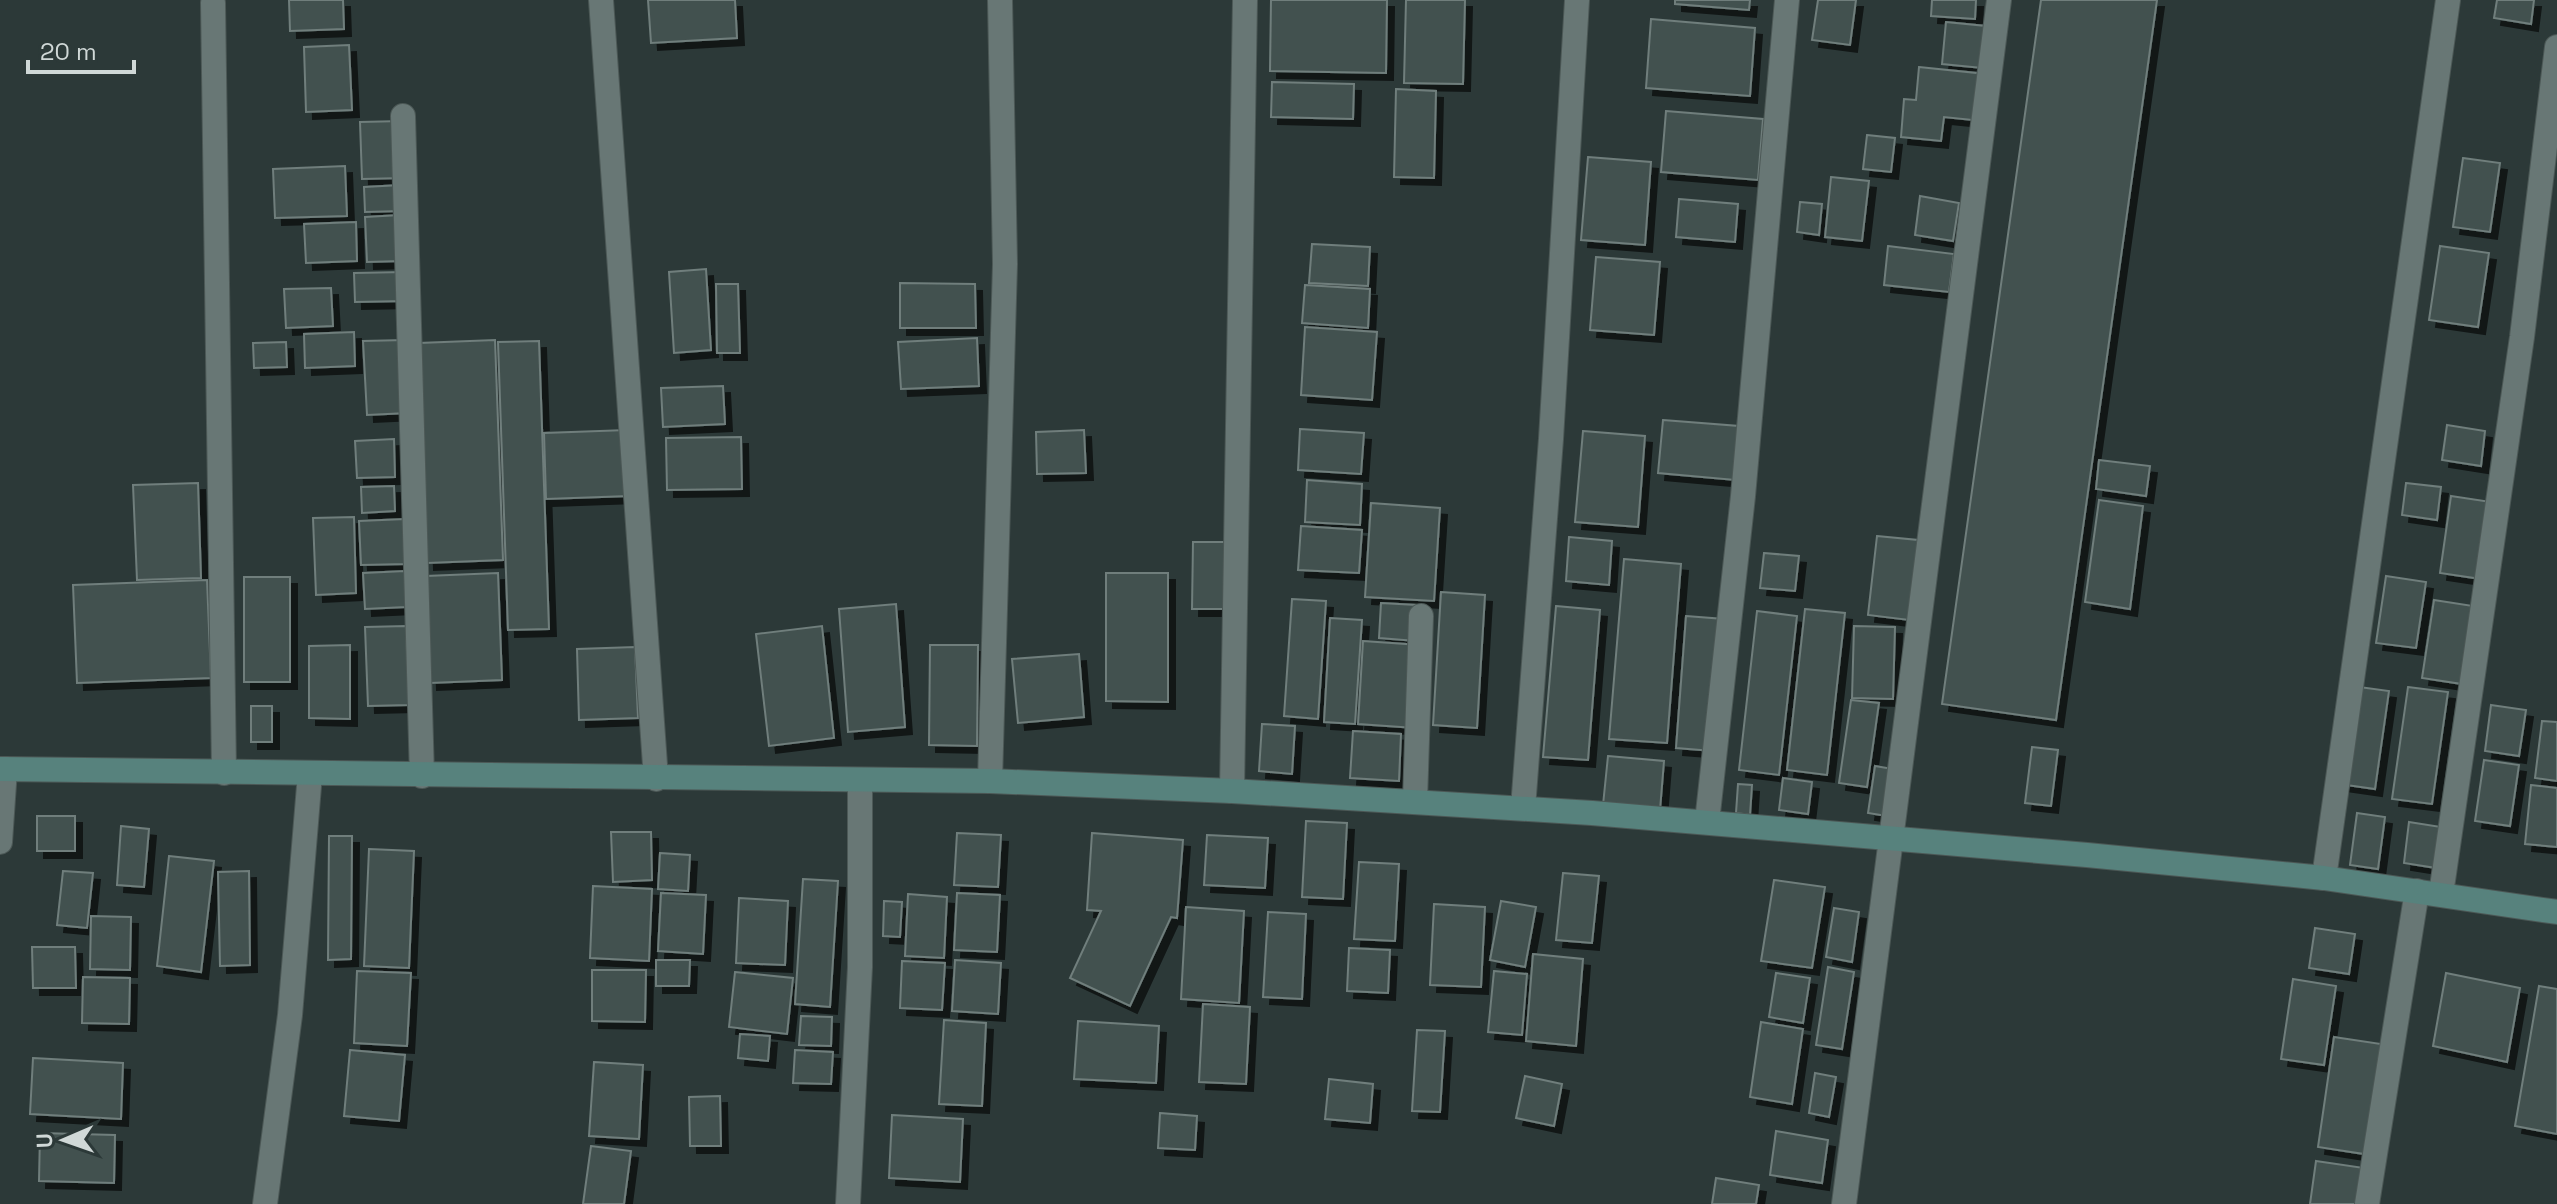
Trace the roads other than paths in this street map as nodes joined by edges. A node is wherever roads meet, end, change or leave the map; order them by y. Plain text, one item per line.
1 (601, 0) edge
2 (1000, 0) edge
3 (1245, 0) edge
4 (1577, 0) edge
5 (1787, 0) edge
6 (1999, 0) edge
7 (2448, 0) edge
8 (213, 3) dead end
9 (2557, 47) edge
10 (403, 116) dead end
11 (1421, 616) dead end
12 (3, 769) edge
13 (224, 773) junction
14 (310, 774) junction
15 (422, 776) junction
16 (656, 779) junction
17 (860, 780) junction
18 (990, 781) junction
19 (1232, 791) junction
20 (1415, 801) junction
21 (1523, 808) junction
22 (1707, 822) junction
23 (1893, 837) junction
24 (0, 842) edge
25 (2324, 878) junction
26 (2429, 893) junction
27 (2557, 912) edge
28 (265, 1204) edge
29 (848, 1204) edge
30 (1844, 1204) edge
31 (2367, 1204) edge

1 - 16 street
2 - 18 street
3 - 19 street
4 - 21 street
5 - 22 street
6 - 23 street
7 - 25 street
8 - 13 street
9 - 26 street
10 - 15 street
11 - 20 street
12 - 13 street
12 - 24 street
13 - 14 street
14 - 15 street
14 - 28 street
15 - 16 street
16 - 17 street
17 - 18 street
17 - 29 street
18 - 19 street
19 - 20 street
20 - 21 street
21 - 22 street
22 - 23 street
23 - 25 street
23 - 30 street
25 - 26 street
26 - 27 street
26 - 31 street

